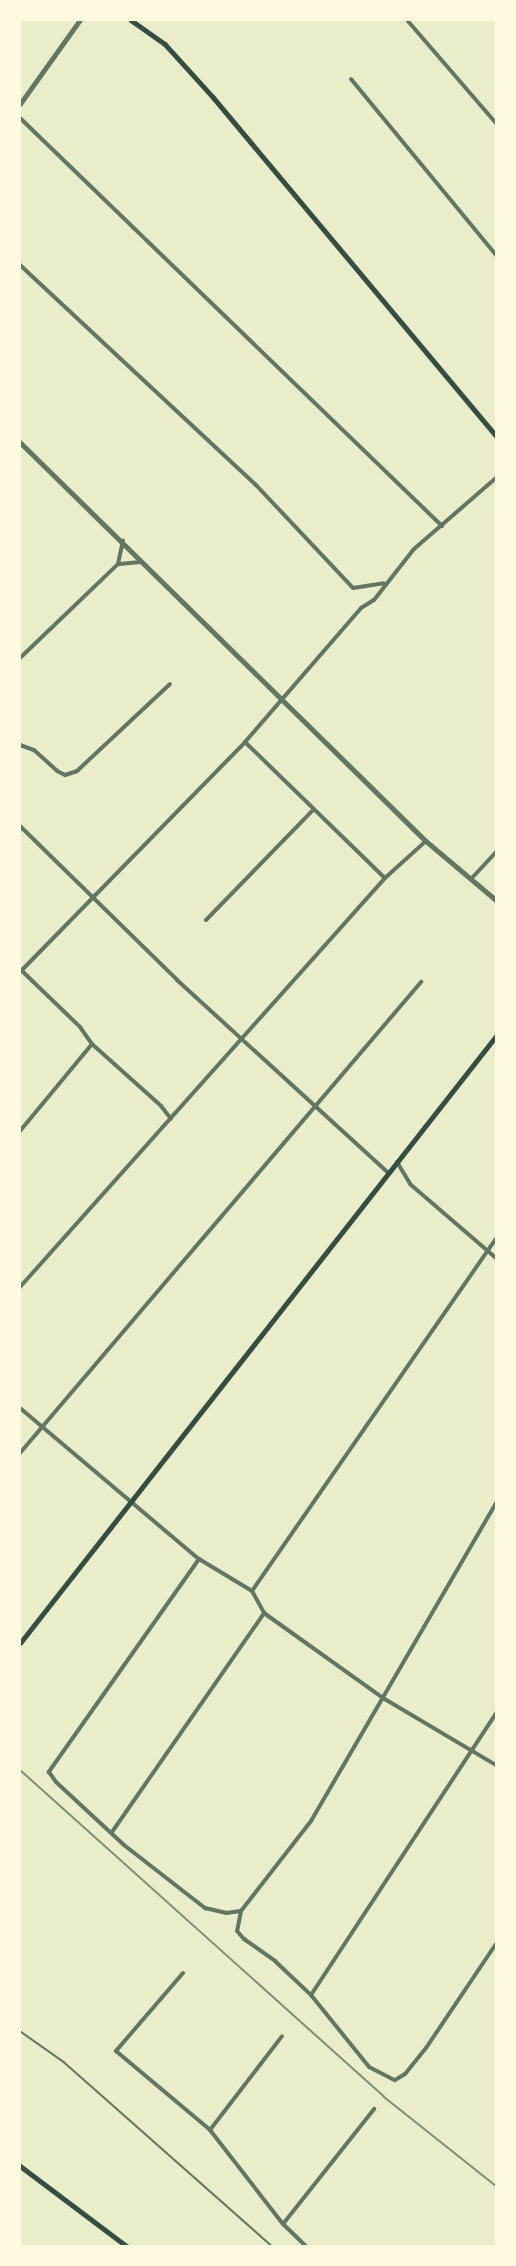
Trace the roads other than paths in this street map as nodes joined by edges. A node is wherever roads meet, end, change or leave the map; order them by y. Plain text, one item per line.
1 (80, 20) edge
2 (131, 20) edge
3 (407, 20) edge
4 (351, 79) dead end
5 (20, 104) edge
6 (20, 118) edge
7 (496, 123) edge
8 (496, 255) edge
9 (20, 265) edge
10 (496, 435) edge
11 (20, 442) edge
12 (496, 478) edge
13 (442, 526) junction
14 (123, 541) junction
15 (145, 562) junction
16 (118, 564) junction
17 (385, 583) junction
18 (20, 658) edge
19 (170, 684) dead end
20 (282, 701) junction
21 (245, 742) junction
22 (20, 745) edge
23 (312, 811) junction
24 (20, 826) edge
25 (426, 841) junction
26 (496, 852) edge
27 (385, 878) junction
28 (471, 879) junction
29 (94, 899) junction
30 (496, 900) edge
31 (206, 921) dead end
32 (20, 970) edge
33 (421, 981) dead end
34 (496, 1036) edge
35 (243, 1041) junction
36 (92, 1044) junction
37 (315, 1108) junction
38 (171, 1119) junction
39 (20, 1131) edge
40 (397, 1162) junction
41 (388, 1173) junction
42 (496, 1239) edge
43 (488, 1250) junction
44 (496, 1258) edge
45 (20, 1287) edge
46 (20, 1408) edge
47 (40, 1427) junction
48 (20, 1453) edge
49 (127, 1502) junction
50 (496, 1503) edge
51 (199, 1559) junction
52 (252, 1592) junction
53 (264, 1613) junction
54 (20, 1643) edge
55 (383, 1698) junction
56 (496, 1713) edge
57 (474, 1751) junction
58 (496, 1765) edge
59 (112, 1832) junction
60 (241, 1911) junction
61 (496, 1944) edge
62 (183, 1972) dead end
63 (311, 1995) junction
64 (20, 2031) edge
65 (282, 2036) dead end
66 (374, 2109) dead end
67 (210, 2130) junction
68 (20, 2166) edge
69 (283, 2224) junction
70 (126, 2247) edge
71 (272, 2247) edge
72 (306, 2247) edge

1 - 5 street
2 - 10 main road
3 - 7 street
4 - 8 street
6 - 13 street
9 - 17 street
11 - 14 street
12 - 13 street
13 - 17 street
14 - 15 street
14 - 16 street
15 - 16 street
15 - 20 street
16 - 18 street
17 - 20 street
19 - 22 street
20 - 21 street
20 - 25 street
21 - 23 street
21 - 29 street
23 - 27 street
23 - 31 street
24 - 29 street
25 - 27 street
25 - 28 street
26 - 28 street
27 - 35 street
28 - 30 street
29 - 32 street
29 - 35 street
32 - 36 street
33 - 37 street
34 - 40 main road
35 - 37 street
35 - 38 street
36 - 38 street
36 - 39 street
37 - 41 street
37 - 47 street
38 - 45 street
40 - 41 main road
40 - 43 street
41 - 49 main road
42 - 43 street
43 - 44 street
43 - 52 street
46 - 47 street
47 - 48 street
47 - 49 street
49 - 51 street
49 - 54 main road
50 - 55 street
51 - 52 street
51 - 59 street
52 - 53 street
53 - 55 street
53 - 59 street
55 - 57 street
55 - 60 street
56 - 57 street
57 - 58 street
57 - 63 street
59 - 60 street
60 - 63 street
61 - 63 street
62 - 67 street
64 - 71 lane
65 - 67 street
66 - 69 street
67 - 69 street
68 - 70 main road
69 - 72 street

